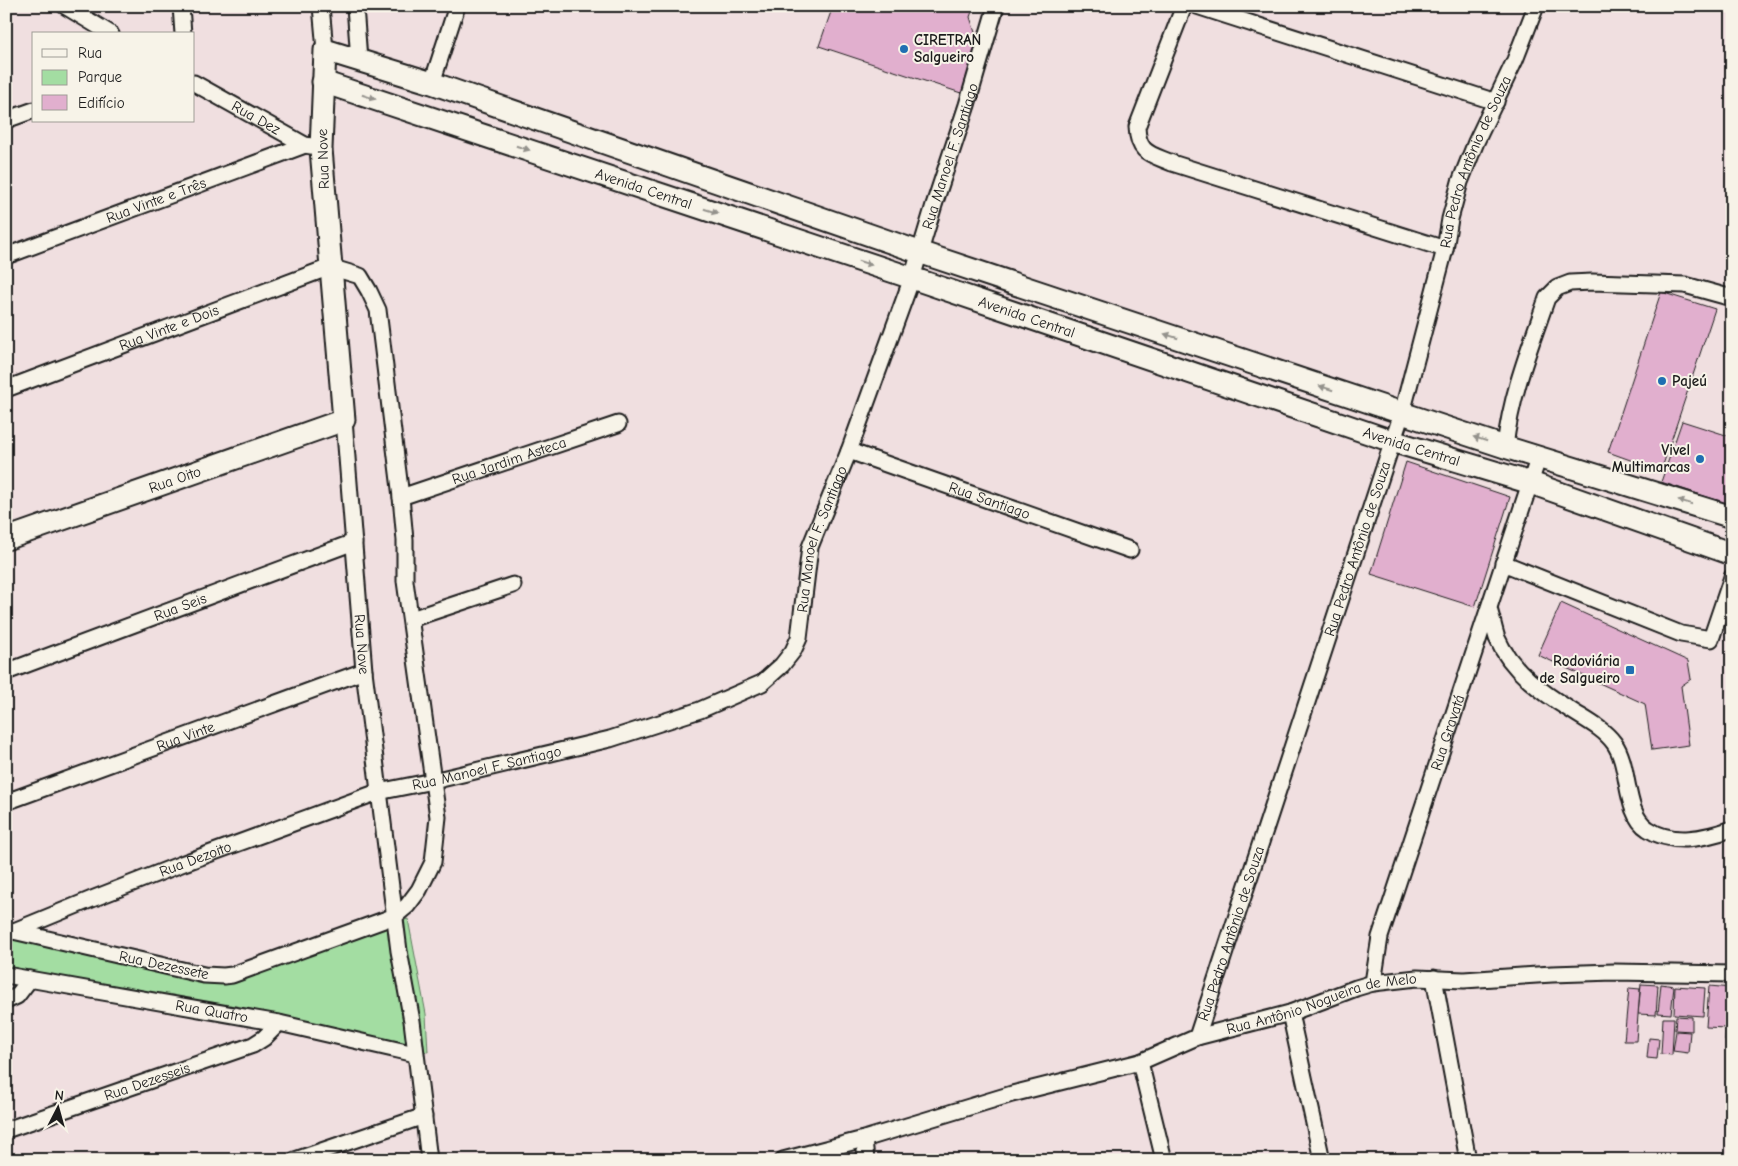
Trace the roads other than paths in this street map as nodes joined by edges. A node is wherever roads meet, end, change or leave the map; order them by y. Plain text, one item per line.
1 (65, 6) edge
2 (181, 6) edge
3 (321, 6) edge
4 (354, 6) edge
5 (457, 6) edge
6 (996, 6) edge
7 (1184, 6) edge
8 (1197, 6) edge
9 (1536, 6) edge
10 (108, 32) edge
11 (183, 32) edge
12 (325, 50) junction
13 (359, 60) junction
14 (323, 82) junction
15 (432, 83) junction
16 (195, 84) edge
17 (1496, 102) junction
18 (32, 111) edge
19 (6, 120) edge
20 (313, 147) junction
21 (1445, 249) junction
22 (919, 252) junction
23 (6, 256) edge
24 (330, 267) junction
25 (912, 278) junction
26 (1732, 298) edge
27 (6, 389) edge
28 (1402, 413) junction
29 (344, 420) junction
30 (618, 424) dead end
31 (1392, 442) junction
32 (1505, 447) junction
33 (849, 451) junction
34 (1539, 456) junction
35 (1531, 482) junction
36 (401, 497) junction
37 (1732, 517) edge
38 (6, 539) edge
39 (354, 542) junction
40 (1130, 550) dead end
41 (1732, 554) edge
42 (1503, 563) junction
43 (1732, 578) edge
44 (513, 585) dead end
45 (1489, 609) junction
46 (411, 619) junction
47 (364, 670) junction
48 (6, 672) edge
49 (433, 781) junction
50 (378, 792) junction
51 (6, 802) edge
52 (1732, 829) edge
53 (395, 916) junction
54 (10, 930) edge
55 (1732, 974) edge
56 (6, 975) edge
57 (1434, 978) junction
58 (30, 979) junction
59 (1374, 983) junction
60 (6, 1001) edge
61 (1290, 1014) junction
62 (279, 1022) junction
63 (1197, 1037) junction
64 (416, 1054) junction
65 (1140, 1062) junction
66 (424, 1116) junction
67 (6, 1130) edge
68 (864, 1139) junction
69 (295, 1160) edge
70 (429, 1160) edge
71 (783, 1160) edge
72 (866, 1160) edge
73 (1164, 1160) edge
74 (1322, 1160) edge
75 (1468, 1160) edge

1 - 10 street
2 - 11 street
3 - 12 street
4 - 13 street
5 - 15 street
6 - 22 street, Rua Manoel F. Santiago
7 - 21 street
8 - 17 street
9 - 17 street, Rua Pedro Antônio de Souza
12 - 13 street, Avenida Central
12 - 14 street, Rua Nove
13 - 15 street, Avenida Central
14 - 20 street, Rua Nove
14 -> 25 street, Avenida Central
15 - 22 street, Avenida Central
16 - 20 street, Rua Dez
17 - 21 street, Rua Pedro Antônio de Souza
18 - 19 street
20 - 23 street, Rua Vinte e Três
20 - 24 street, Rua Nove
21 - 28 street, Rua Pedro Antônio de Souza
22 - 25 street, Rua Manoel F. Santiago
28 -> 22 street, Avenida Central
24 - 27 street, Rua Vinte e Dois
24 - 29 street, Rua Nove
24 - 36 street
25 - 31 street, Avenida Central
25 - 33 street, Rua Manoel F. Santiago
26 - 32 street
28 - 31 street, Rua Pedro Antônio de Souza
32 -> 28 street, Avenida Central
29 - 38 street, Rua Oito
29 - 39 street, Rua Nove
30 - 36 street, Rua Jardim Asteca
31 - 35 street, Avenida Central
31 - 63 street, Rua Pedro Antônio de Souza
32 - 34 street, Avenida Central
33 - 40 street, Rua Santiago
33 - 49 street, Rua Manoel F. Santiago
34 - 35 street, Rua Gravatá
37 -> 34 street, Avenida Central
35 - 41 street, Avenida Central
35 - 42 street, Rua Gravatá
36 - 46 street
39 - 47 street, Rua Nove
39 - 48 street, Rua Seis
42 - 43 street
42 - 45 street, Rua Gravatá
44 - 46 street
45 - 52 street
45 - 59 street, Rua Gravatá
46 - 49 street
47 - 50 street, Rua Nove
47 - 51 street, Rua Vinte
49 - 50 street, Rua Manoel F. Santiago
49 - 53 street
50 - 53 street, Rua Nove
50 - 54 street, Rua Dezoito
53 - 54 street, Rua Dezessete
53 - 64 street, Rua Nove
55 - 57 street, Rua Antônio Nogueira de Melo
56 - 58 street, Rua Quatro
57 - 59 street, Rua Antônio Nogueira de Melo
57 - 75 street
58 - 60 street
58 - 62 street, Rua Quatro
59 - 61 street, Rua Antônio Nogueira de Melo
61 - 63 street, Rua Antônio Nogueira de Melo
61 - 74 street
62 - 64 street, Rua Quatro
62 - 67 street, Rua Dezesseis
63 - 65 street, Rua Antônio Nogueira de Melo
64 - 66 street, Rua Nove
65 - 68 street, Rua Antônio Nogueira de Melo
65 - 73 street
66 - 69 street
66 - 70 street, Rua Nove
68 - 71 street, Rua Antônio Nogueira de Melo
68 - 72 street

